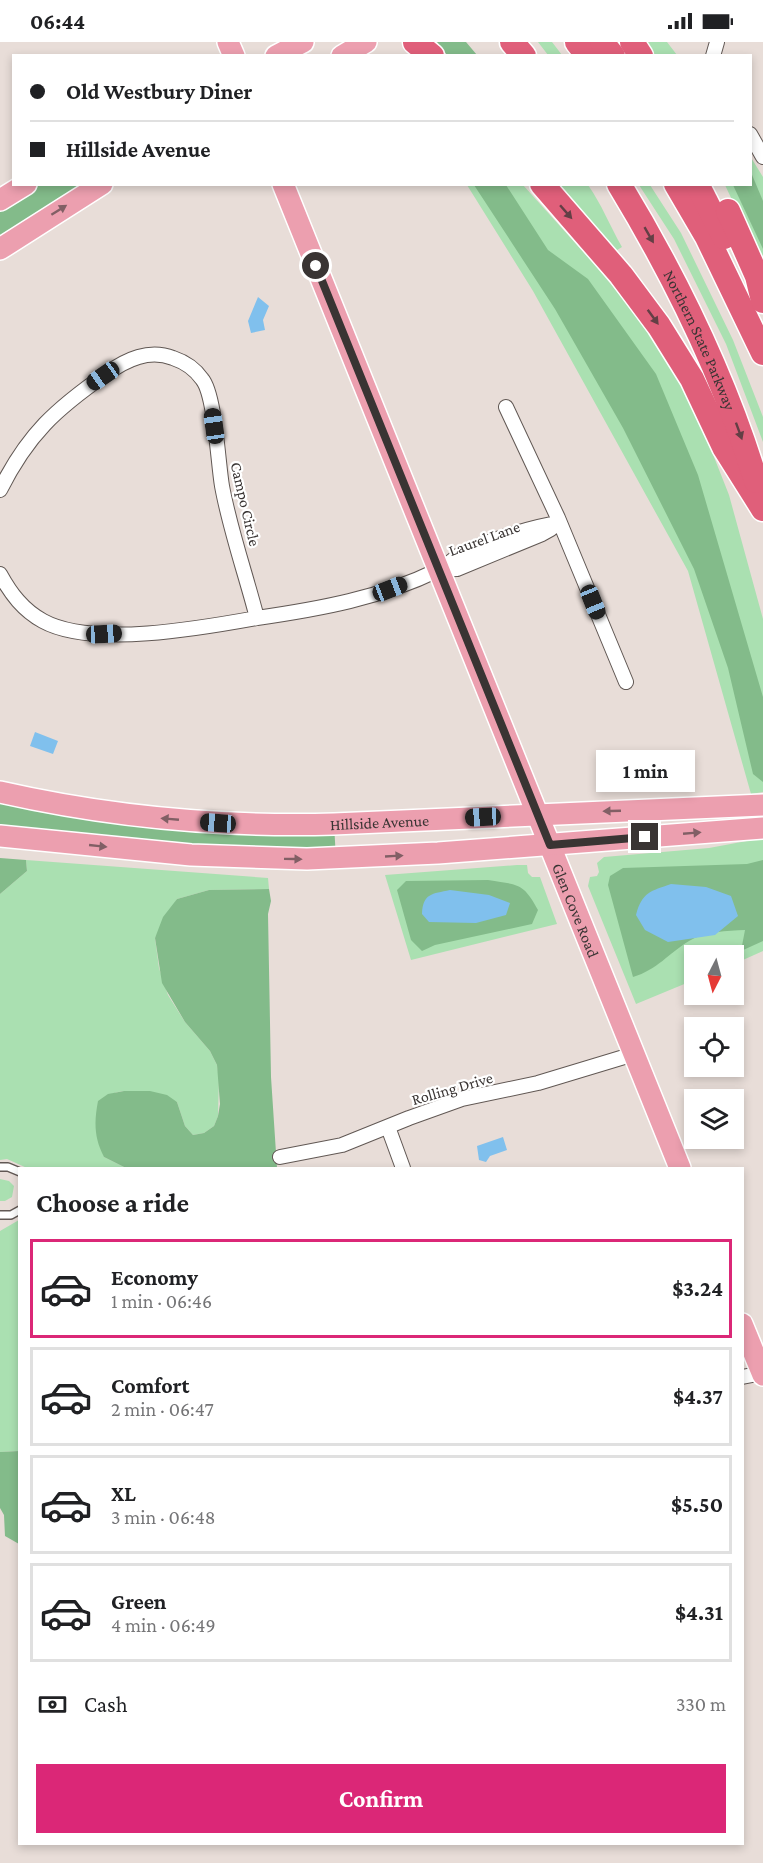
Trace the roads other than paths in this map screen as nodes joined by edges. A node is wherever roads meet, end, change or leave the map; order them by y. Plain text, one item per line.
1 (303, 42) edge
2 (366, 42) edge
3 (415, 42) edge
4 (512, 42) edge
5 (577, 42) edge
6 (280, 54) edge
7 (345, 54) edge
8 (430, 54) edge
9 (522, 54) edge
10 (586, 54) edge
11 (752, 138) edge
12 (763, 157) edge
13 (23, 186) edge
14 (99, 186) edge
15 (284, 186) edge
16 (544, 186) edge
17 (620, 186) edge
18 (677, 186) edge
19 (698, 186) edge
20 (716, 186) edge
21 (0, 200) edge
22 (0, 249) edge
23 (763, 301) edge
24 (763, 334) edge
25 (763, 353) edge
26 (506, 407) dead end
27 (0, 490) edge
28 (763, 504) edge
29 (763, 509) edge
30 (560, 523) junction
31 (439, 570) junction
32 (0, 574) edge
33 (257, 618) junction
34 (626, 682) dead end
35 (0, 792) edge
36 (763, 805) edge
37 (538, 814) junction
38 (763, 828) edge
39 (0, 836) edge
40 (550, 845) junction
41 (634, 1054) junction
42 (388, 1127) junction
43 (280, 1156) dead end
44 (0, 1167) edge
45 (403, 1167) edge
46 (680, 1167) edge
47 (18, 1171) edge
48 (18, 1211) edge
49 (0, 1215) edge
50 (744, 1331) edge
51 (756, 1375) edge

1 - 6 main road
2 - 7 main road
3 - 8 highway
4 - 9 highway
5 - 10 highway
11 - 12 street
13 - 21 main road
22 -> 14 main road
15 - 31 main road, Glen Cove Road
16 -> 29 highway
17 -> 28 highway, Northern State Parkway
18 - 25 highway
19 - 24 highway
20 - 23 highway
26 - 30 street
27 - 33 street, Campo Circle
30 - 31 street, Laurel Lane
30 - 34 street
31 - 33 street
31 - 37 main road, Glen Cove Road
32 - 33 street
37 -> 35 main road, Hillside Avenue
36 -> 37 main road, Hillside Avenue
37 - 40 main road, Glen Cove Road
40 -> 38 main road
39 -> 40 main road
40 - 41 main road, Glen Cove Road
41 - 42 street, Rolling Drive
41 - 46 main road, Glen Cove Road
42 - 43 street, Rolling Drive
42 - 45 street
44 - 47 lane
48 - 49 lane
50 - 51 main road

